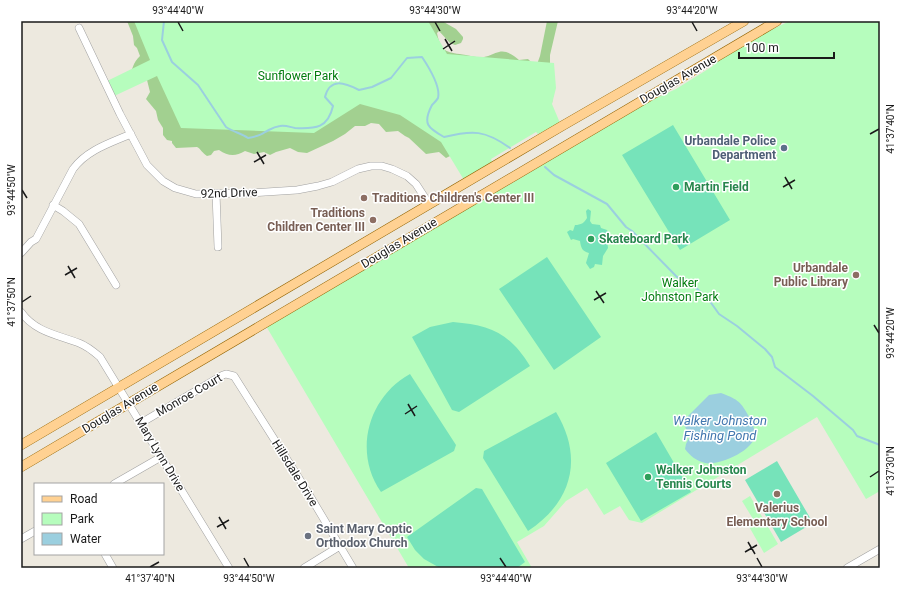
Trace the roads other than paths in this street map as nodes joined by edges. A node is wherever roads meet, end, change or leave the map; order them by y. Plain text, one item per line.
1 (744, 21) edge
2 (777, 21) edge
3 (79, 28) dead end
4 (131, 134) junction
5 (216, 193) junction
6 (429, 204) junction
7 (53, 205) junction
8 (218, 247) dead end
9 (21, 253) edge
10 (116, 285) dead end
11 (21, 312) edge
12 (236, 379) joint
13 (119, 387) junction
14 (129, 403) junction
15 (141, 423) junction
16 (21, 445) edge
17 (161, 457) junction
18 (21, 467) edge
19 (116, 483) edge
20 (34, 532) edge
21 (21, 539) edge
22 (340, 546) junction
23 (880, 549) edge
24 (106, 555) edge
25 (113, 568) edge
26 (229, 568) edge
27 (304, 568) edge
28 (353, 568) edge
29 (849, 568) edge

1 - 6 main road, Douglas Avenue
2 - 14 main road, Douglas Avenue
3 - 4 street, 92nd Drive
4 - 5 street, 92nd Drive
4 - 7 street
5 - 6 street, 92nd Drive
5 - 8 street
6 - 13 main road, Douglas Avenue
7 - 9 street
7 - 10 street
11 - 13 street, Mary Lynn Drive
12 - 15 street, Monroe Court
12 - 22 street, Hillsdale Drive
13 - 14 street, Mary Lynn Drive
13 - 16 main road, Douglas Avenue
14 - 15 street, Mary Lynn Drive
14 - 18 main road, Douglas Avenue
15 - 17 street, Mary Lynn Drive
17 - 19 street
17 - 26 street, Mary Lynn Drive
20 - 21 street
22 - 27 street
22 - 28 street, Hillsdale Drive
23 - 29 street
24 - 25 street

